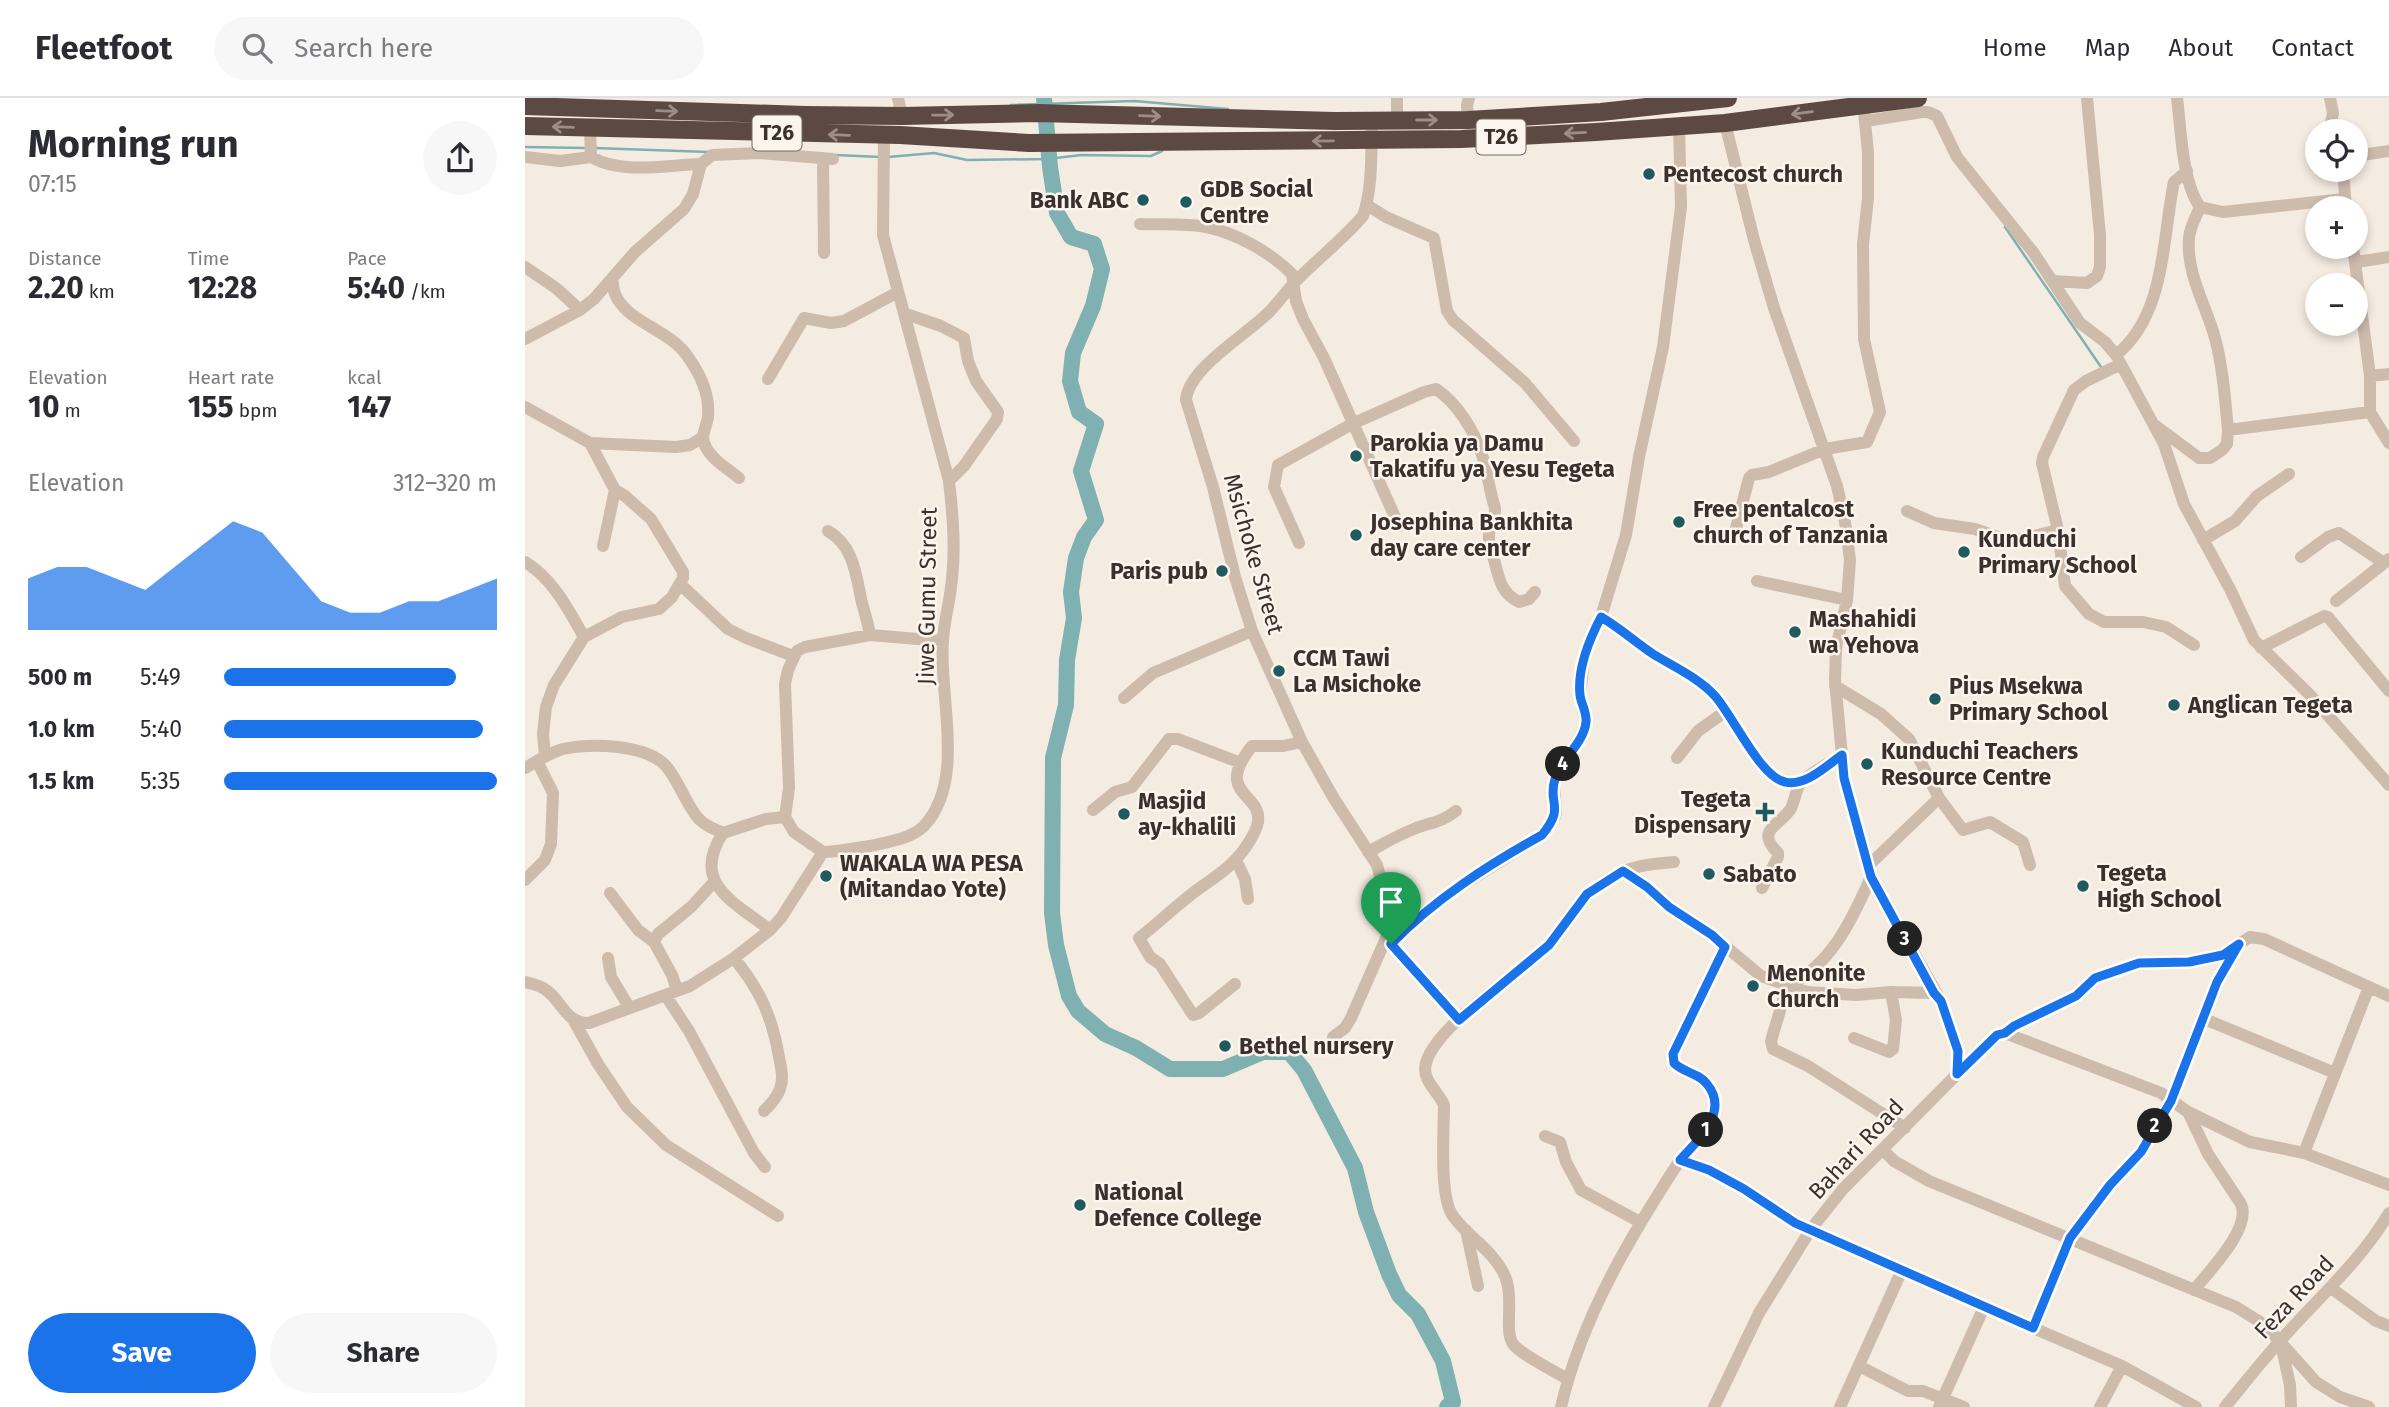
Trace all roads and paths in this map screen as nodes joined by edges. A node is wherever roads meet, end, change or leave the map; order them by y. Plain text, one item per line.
1 (898, 98) edge
2 (1397, 98) edge
3 (1469, 98) edge
4 (1728, 98) edge
5 (1918, 98) edge
6 (2087, 98) edge
7 (2177, 98) edge
8 (2330, 98) edge
9 (1691, 100) edge
10 (622, 104) edge
11 (525, 106) edge
12 (1864, 113) junction
13 (902, 116) junction
14 (2332, 119) edge
15 (1372, 120) junction
16 (1397, 120) junction
17 (1468, 120) junction
18 (1725, 123) junction
19 (525, 125) edge
20 (1679, 125) junction
21 (590, 128) junction
22 (884, 136) junction
23 (1371, 140) junction
24 (2389, 150) edge
25 (2368, 154) edge
26 (525, 157) edge
27 (591, 158) junction
28 (701, 164) junction
29 (2187, 171) junction
30 (1367, 205) junction
31 (2200, 207) junction
32 (2305, 207) edge
33 (1140, 224) dead end
34 (824, 253) dead end
35 (2389, 257) edge
36 (2356, 259) edge
37 (2357, 262) junction
38 (525, 267) edge
39 (612, 278) junction
40 (2053, 281) junction
41 (1295, 283) junction
42 (898, 292) junction
43 (580, 310) junction
44 (906, 314) junction
45 (526, 336) edge
46 (2118, 360) junction
47 (2389, 374) edge
48 (2370, 376) junction
49 (768, 379) dead end
50 (525, 407) edge
51 (2370, 412) junction
52 (2151, 423) junction
53 (1352, 424) junction
54 (2228, 430) junction
55 (703, 438) junction
56 (1574, 441) dead end
57 (590, 443) junction
58 (2389, 443) edge
59 (1825, 449) junction
60 (2288, 474) dead end
61 (739, 478) dead end
62 (949, 481) junction
63 (615, 491) junction
64 (1906, 511) dead end
65 (1399, 526) dead end
66 (2058, 530) junction
67 (828, 531) dead end
68 (1735, 532) dead end
69 (2203, 540) junction
70 (1299, 543) dead end
71 (603, 546) dead end
72 (2301, 557) dead end
73 (2386, 561) edge
74 (525, 562) edge
75 (1758, 582) dead end
76 (680, 584) junction
77 (1535, 593) dead end
78 (1847, 600) junction
79 (2336, 601) dead end
80 (1601, 617) junction
81 (1252, 631) junction
82 (870, 635) junction
83 (584, 637) junction
84 (942, 641) junction
85 (2194, 645) dead end
86 (2262, 648) junction
87 (793, 656) junction
88 (1835, 686) junction
89 (2389, 691) edge
90 (1124, 698) dead end
91 (1726, 711) junction
92 (1302, 742) junction
93 (1842, 755) junction
94 (1677, 758) dead end
95 (535, 762) edge
96 (1241, 764) junction
97 (1801, 782) junction
98 (2389, 785) edge
99 (1939, 799) junction
100 (1093, 810) dead end
101 (1456, 811) dead end
102 (785, 817) junction
103 (723, 833) junction
104 (823, 852) junction
105 (1368, 852) junction
106 (1236, 860) junction
107 (1674, 862) dead end
108 (2030, 865) dead end
109 (1623, 871) junction
110 (1870, 871) junction
111 (525, 880) edge
112 (714, 882) junction
113 (1762, 888) dead end
114 (610, 893) dead end
115 (1248, 899) dead end
116 (770, 930) junction
117 (1389, 940) junction
118 (654, 942) junction
119 (2239, 944) junction
120 (1725, 947) junction
121 (608, 958) dead end
122 (734, 958) junction
123 (525, 982) edge
124 (1235, 984) dead end
125 (1787, 987) junction
126 (2369, 987) junction
127 (1891, 992) junction
128 (672, 993) junction
129 (1934, 993) junction
130 (2389, 996) edge
131 (629, 1007) junction
132 (2202, 1018) junction
133 (1459, 1020) junction
134 (574, 1021) junction
135 (2005, 1033) junction
136 (1333, 1037) dead end
137 (1854, 1038) dead end
138 (2335, 1073) junction
139 (1957, 1074) junction
140 (2171, 1101) junction
141 (764, 1111) dead end
142 (2188, 1112) junction
143 (1905, 1128) junction
144 (1545, 1136) dead end
145 (1883, 1150) junction
146 (2304, 1153) junction
147 (1680, 1160) junction
148 (765, 1167) dead end
149 (2389, 1185) edge
150 (2389, 1213) edge
151 (778, 1216) dead end
152 (1640, 1222) junction
153 (1811, 1229) junction
154 (1466, 1230) junction
155 (2070, 1238) junction
156 (1902, 1270) junction
157 (1478, 1286) dead end
158 (2331, 1288) junction
159 (2194, 1290) junction
160 (1984, 1307) junction
161 (2389, 1326) edge
162 (2033, 1328) junction
163 (2281, 1340) junction
164 (1859, 1366) junction
165 (2122, 1366) junction
166 (1567, 1378) junction
167 (1941, 1403) edge
168 (1561, 1407) edge
169 (1714, 1407) edge
170 (1840, 1407) edge
171 (1964, 1407) edge
172 (2101, 1407) edge
173 (2196, 1407) edge
174 (2225, 1407) edge
175 (2291, 1407) edge
176 (2369, 1407) edge

1 - 13 street
2 - 16 street
3 - 17 street
4 - 9 highway, T26
5 - 12 highway, T26
6 - 40 street
7 - 29 street
8 - 14 street
9 - 17 highway, T26
10 - 11 highway, T26
10 -> 13 highway, T26
12 -> 18 highway, T26
12 - 40 street
12 - 59 street
13 -> 15 highway, T26
15 - 16 highway, T26
15 - 23 street
16 -> 17 highway, T26
18 - 20 highway, T26
18 - 59 street
21 -> 19 highway, T26
20 -> 23 highway, T26
20 - 80 street
22 -> 21 highway, T26
21 - 27 street
23 -> 22 highway, T26
22 - 42 street, Jiwe Gumu Street
23 - 30 street
24 - 25 street
26 - 27 street
27 - 28 street
28 - 34 street
28 - 39 street
29 - 31 street
29 - 46 street
30 - 41 street, Msichoke Street
30 - 56 street
31 - 32 street
31 - 54 street
33 - 41 street
35 - 37 street
36 - 37 street
37 - 48 street
38 - 43 street
39 - 43 street
39 - 55 street
40 - 46 street
41 - 53 street
41 - 81 street, Msichoke Street
42 - 44 street, Jiwe Gumu Street
42 - 49 street
43 - 45 street
44 - 62 street, Jiwe Gumu Street
44 - 62 street
46 - 52 street
46 - 66 street
47 - 48 street
48 - 51 street
50 - 57 street
51 - 54 street
51 - 58 street
52 - 54 street
52 - 69 street
53 - 65 street
53 - 70 street
53 - 77 street
55 - 57 street
55 - 61 street
57 - 63 street
59 - 68 street
59 - 78 street
60 - 69 street
62 - 84 street, Jiwe Gumu Street
63 - 71 street
63 - 76 street
64 - 66 street
66 - 85 street
67 - 82 street
69 - 86 street
72 - 73 street
73 - 79 street
74 - 83 street
75 - 78 street
76 - 83 street
76 - 87 street
78 - 88 street
80 - 91 street
80 - 117 street
81 - 90 street
81 - 92 street, Msichoke Street
82 - 84 street
82 - 87 street
83 - 95 street
84 - 104 street, Jiwe Gumu Street
86 - 89 street
86 - 98 street
87 - 102 street
88 - 93 street
88 - 99 street
91 - 94 street
91 - 97 street
92 - 96 street
92 - 105 street, Msichoke Street
93 - 97 street
93 - 110 street
95 - 103 street
95 - 111 street
96 - 100 street
96 - 106 street
97 - 113 street
99 - 108 street
99 - 110 street
101 - 105 street
102 - 103 street
102 - 104 street
103 - 112 street
104 - 116 street
105 - 117 street, Msichoke Street
106 - 115 street
106 - 124 street
107 - 109 street
109 - 120 street
109 - 133 street
110 - 125 street
110 - 129 street
112 - 116 street
112 - 118 street
114 - 118 street
116 - 122 street
117 - 133 street
117 - 136 street
118 - 128 street
119 - 126 street
119 - 132 street
119 - 135 street, Bahari Road
120 - 125 street
120 - 147 street
121 - 131 street
122 - 128 street
122 - 141 street
123 - 134 street
125 - 127 street
125 - 143 street
126 - 130 street
126 - 138 street
127 - 129 street
127 - 137 street
128 - 131 street
128 - 148 street
129 - 139 street
131 - 134 street
132 - 138 street
132 - 140 street
133 - 154 street
134 - 151 street
135 - 139 street, Bahari Road
135 - 140 street
138 - 146 street
139 - 143 street, Bahari Road
140 - 142 street
140 - 155 street
142 - 146 street
142 - 159 street
143 - 145 street, Bahari Road
144 - 152 street
145 - 153 street, Bahari Road
145 - 155 street
146 - 149 street
147 - 152 street
147 - 153 street
150 - 158 street, Feza Road
152 - 166 street
153 - 156 street
153 - 169 street, Bahari Road
154 - 157 street
154 - 166 street
155 - 159 street
155 - 162 street
156 - 160 street
156 - 164 street
158 - 161 street
158 - 163 street, Feza Road
159 - 163 street
160 - 162 street
160 - 167 street
162 - 165 street
163 - 174 street, Feza Road
163 - 175 street
163 - 176 street
164 - 167 street
164 - 170 street
165 - 172 street
165 - 173 street
166 - 168 street
167 - 171 street

